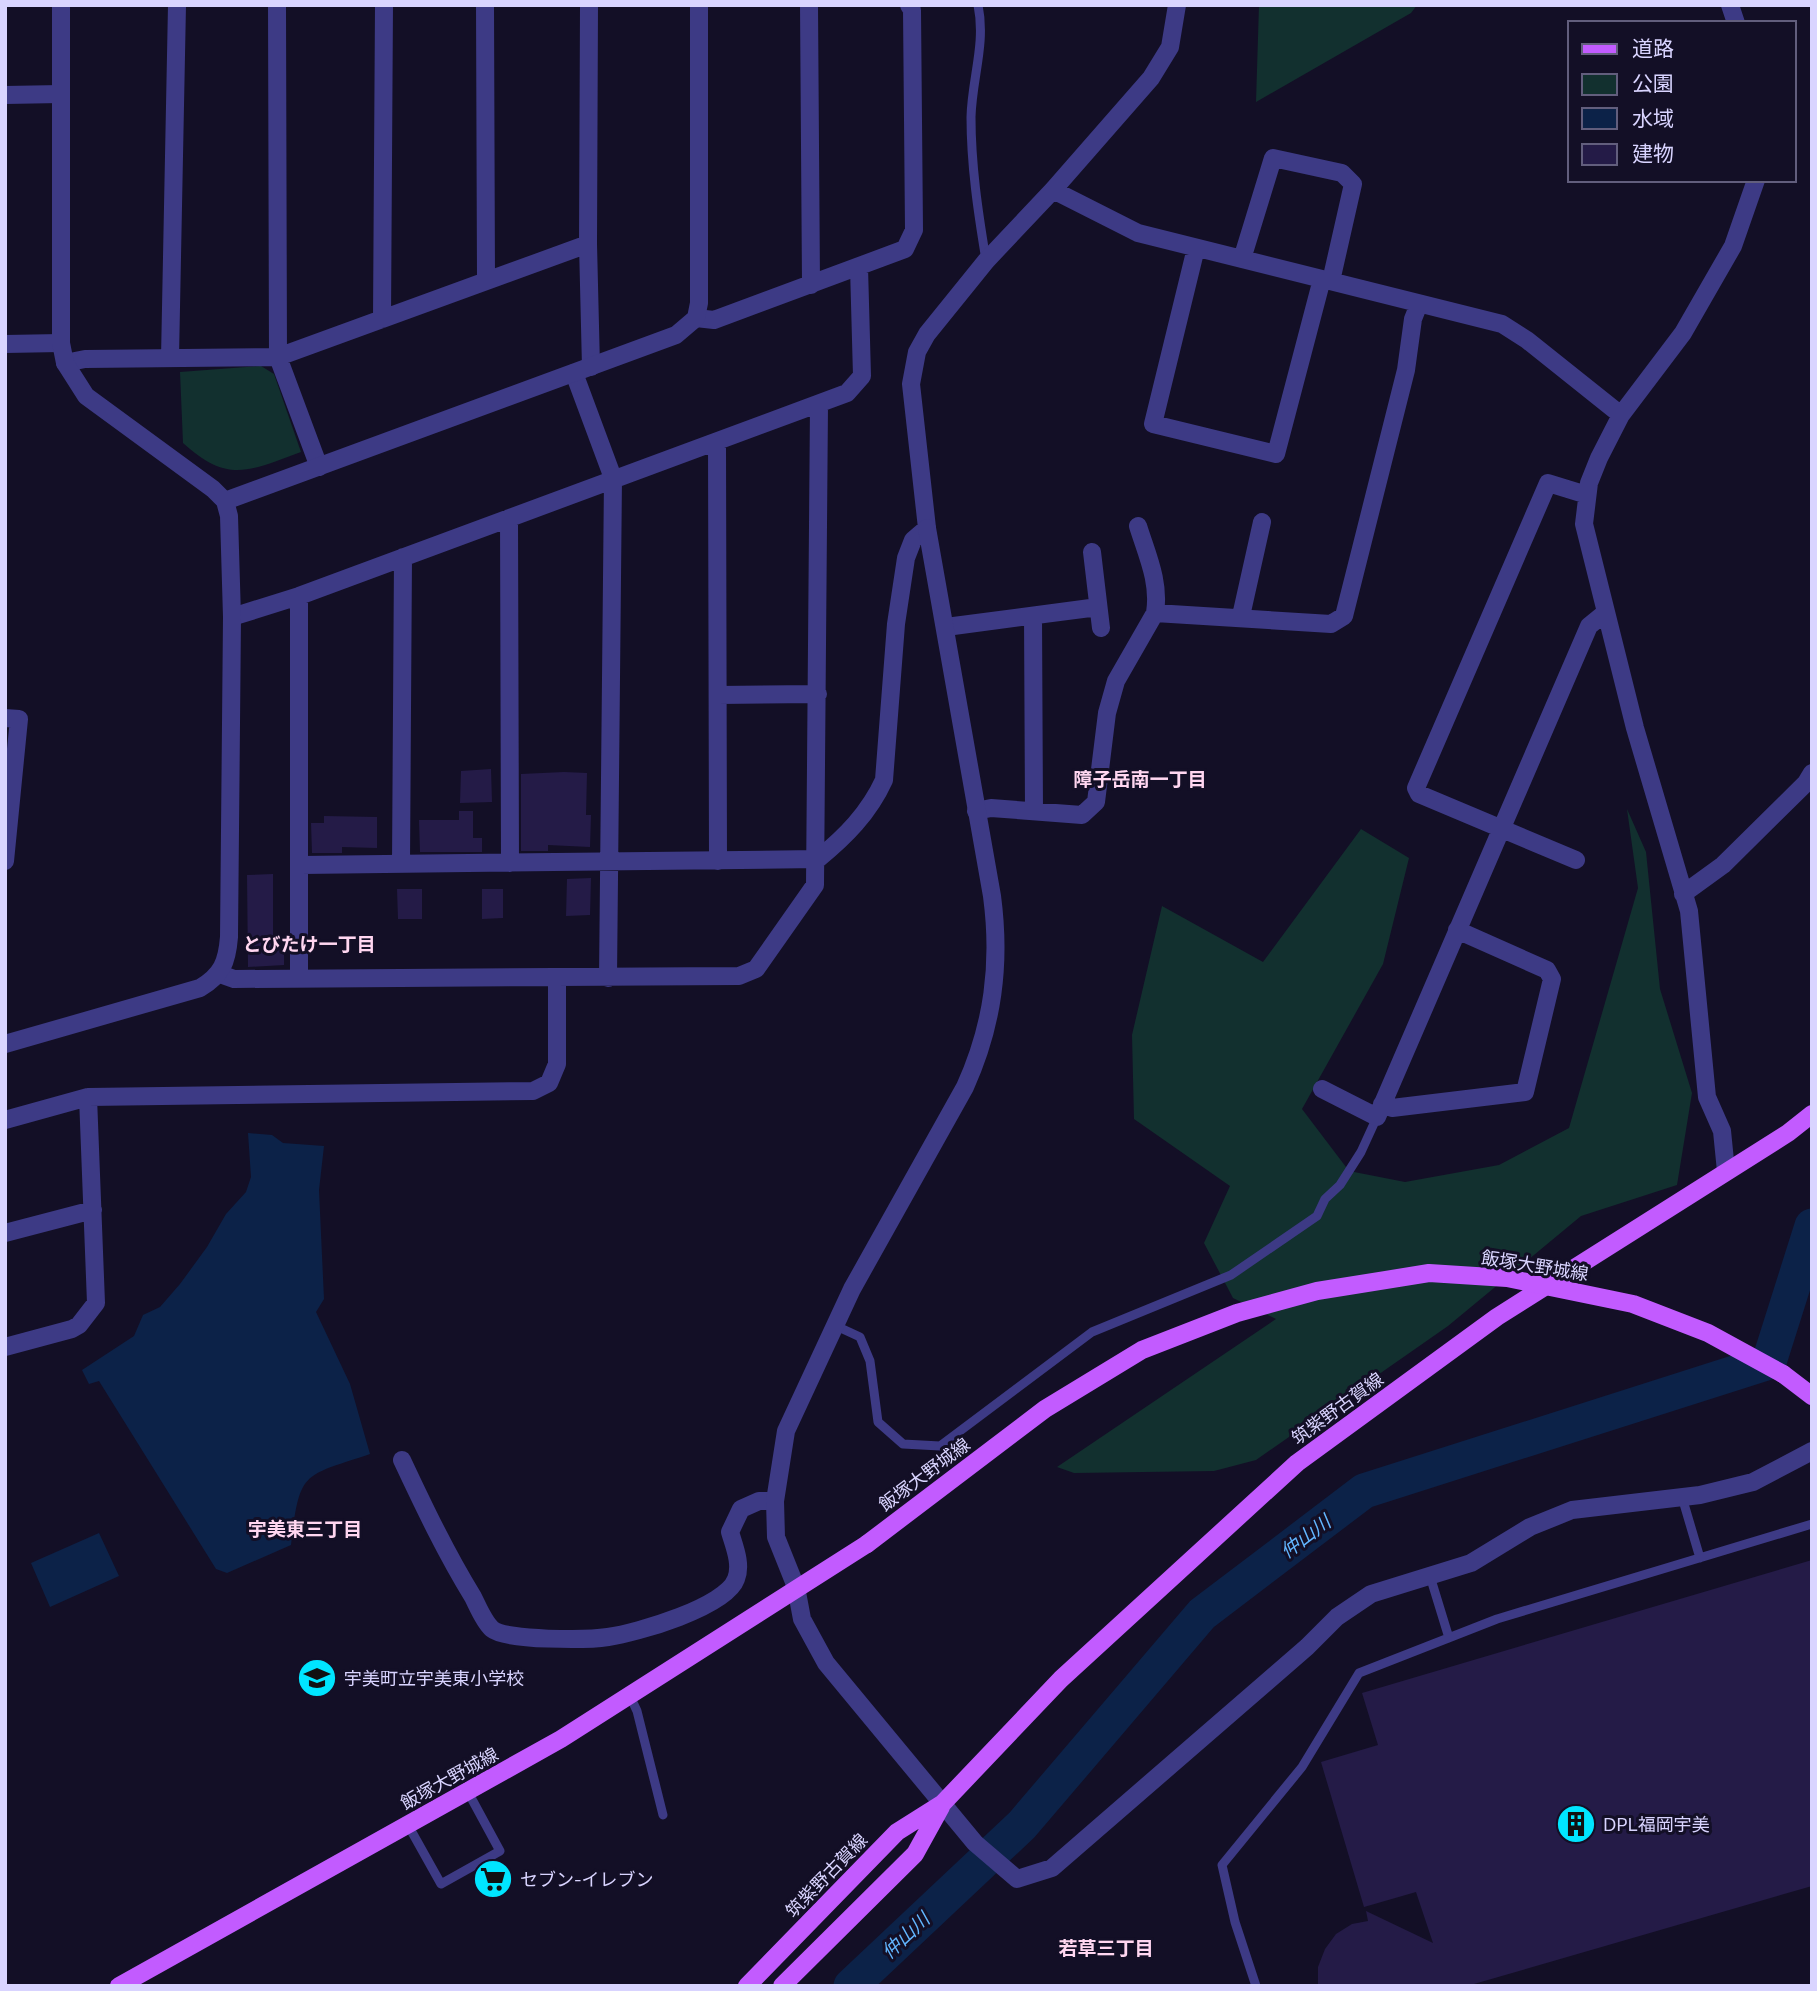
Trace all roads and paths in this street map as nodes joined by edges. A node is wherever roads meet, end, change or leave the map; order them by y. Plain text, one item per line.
1 (61, 5) edge
2 (177, 5) edge
3 (277, 5) edge
4 (384, 5) edge
5 (485, 5) edge
6 (589, 5) edge
7 (699, 5) edge
8 (808, 5) edge
9 (909, 5) edge
10 (978, 5) edge
11 (1177, 5) edge
12 (61, 94) junction
13 (5, 95) edge
14 (1755, 182) edge
15 (1053, 190) junction
16 (588, 244) junction
17 (1196, 248) junction
18 (1242, 260) junction
19 (986, 261) junction
20 (859, 267) junction
21 (1326, 280) junction
22 (486, 281) junction
23 (811, 285) junction
24 (1419, 304) junction
25 (696, 318) junction
26 (382, 319) junction
27 (61, 343) junction
28 (5, 344) edge
29 (278, 357) junction
30 (170, 358) junction
31 (65, 363) junction
32 (591, 367) junction
33 (574, 373) junction
34 (819, 405) junction
35 (1621, 415) junction
36 (717, 442) junction
37 (319, 467) junction
38 (613, 478) junction
39 (1587, 495) junction
40 (225, 501) junction
41 (509, 518) junction
42 (1262, 522) dead end
43 (1138, 526) dead end
44 (928, 528) junction
45 (1092, 552) dead end
46 (403, 557) junction
47 (299, 596) junction
48 (1098, 607) junction
49 (1155, 613) junction
50 (1605, 613) junction
51 (1033, 615) junction
52 (232, 617) junction
53 (1241, 617) junction
54 (946, 626) junction
55 (1101, 628) dead end
56 (818, 694) junction
57 (718, 695) junction
58 (5, 718) edge
59 (1812, 773) edge
60 (976, 811) junction
61 (1034, 811) junction
62 (1502, 829) junction
63 (818, 859) junction
64 (1576, 860) dead end
65 (5, 861) edge
66 (718, 861) junction
67 (611, 862) junction
68 (510, 863) junction
69 (401, 864) junction
70 (301, 865) junction
71 (1684, 894) junction
72 (1457, 930) junction
73 (220, 974) junction
74 (608, 978) junction
75 (299, 979) junction
76 (557, 979) junction
77 (5, 1044) edge
78 (1322, 1089) dead end
79 (88, 1097) junction
80 (1379, 1110) junction
81 (1812, 1114) edge
82 (5, 1120) edge
83 (1726, 1171) junction
84 (93, 1210) junction
85 (5, 1233) edge
86 (834, 1325) junction
87 (5, 1347) edge
88 (1812, 1396) edge
89 (1812, 1451) edge
90 (402, 1460) dead end
91 (1682, 1497) junction
92 (775, 1502) junction
93 (1812, 1524) edge
94 (1700, 1558) junction
95 (1430, 1576) junction
96 (796, 1587) junction
97 (1449, 1638) junction
98 (629, 1694) junction
99 (468, 1792) junction
100 (943, 1803) junction
101 (663, 1815) dead end
102 (408, 1825) junction
103 (119, 1986) edge
104 (747, 1986) edge
105 (782, 1986) edge
106 (1255, 1986) edge

1 - 12 street
2 - 30 street
3 - 29 street
4 - 26 street
5 - 22 street
6 - 16 street
7 - 25 street
8 - 23 street
9 - 20 street
10 - 19 lane
11 - 15 street
12 - 13 street
12 - 27 street
14 - 35 street
15 - 17 street
15 - 19 street
16 - 22 street
16 - 32 street
17 - 18 street
17 - 21 street
18 - 21 street
18 - 21 street
19 - 44 street
20 - 23 street
20 - 34 street
21 - 24 street
22 - 26 street
23 - 25 street
24 - 35 street
24 - 53 street
25 - 32 street
26 - 29 street
27 - 28 street
27 - 31 street
29 - 30 street
29 - 37 street
30 - 31 street
31 - 40 street
32 - 33 street
33 - 37 street
33 - 38 street
34 - 36 street
34 - 56 street
35 - 39 street
36 - 38 street
36 - 57 street
37 - 40 street
38 - 41 street
38 - 67 street
39 - 50 street
39 - 62 street
40 - 52 street
41 - 46 street
41 - 68 street
42 - 53 street
43 - 49 street
44 - 54 street
44 - 63 street
45 - 48 street
46 - 47 street
46 - 69 street
47 - 52 street
47 - 70 street
48 - 51 street
48 - 55 street
49 - 53 street
49 - 61 street
50 - 62 street
50 - 71 street
51 - 54 street
51 - 61 street
52 - 73 street
54 - 60 street
56 - 57 street
56 - 63 street
57 - 66 street
58 - 65 street
59 - 71 street
60 - 61 street
60 - 86 street
62 - 64 street
62 - 72 street
63 - 66 street
63 - 74 street
66 - 67 street
67 - 68 street
67 - 74 street
68 - 69 street
69 - 70 street
70 - 75 street
71 - 83 street
72 - 80 street
72 - 80 street
73 - 75 street
73 - 77 street
74 - 76 street
75 - 76 street
76 - 79 street
78 - 80 street
79 - 82 street
79 - 84 street
80 - 86 lane
81 - 83 main road, 筑紫野古賀線
83 - 100 main road, 筑紫野古賀線
84 - 85 street
84 - 87 street
86 - 92 street
88 - 96 main road, 飯塚大野城線, bridge
89 - 91 street
90 - 92 street
91 - 94 lane
91 - 95 street
92 - 96 street
93 - 94 lane
94 - 97 lane
95 - 97 lane
95 - 100 street
96 - 98 main road, 飯塚大野城線
96 - 100 street
97 - 106 lane
98 - 99 main road, 飯塚大野城線
98 - 101 lane
99 - 102 main road, 飯塚大野城線
99 - 102 lane
100 - 104 main road, 筑紫野古賀線
100 - 105 main road, 筑紫野古賀線
102 - 103 main road, 飯塚大野城線

